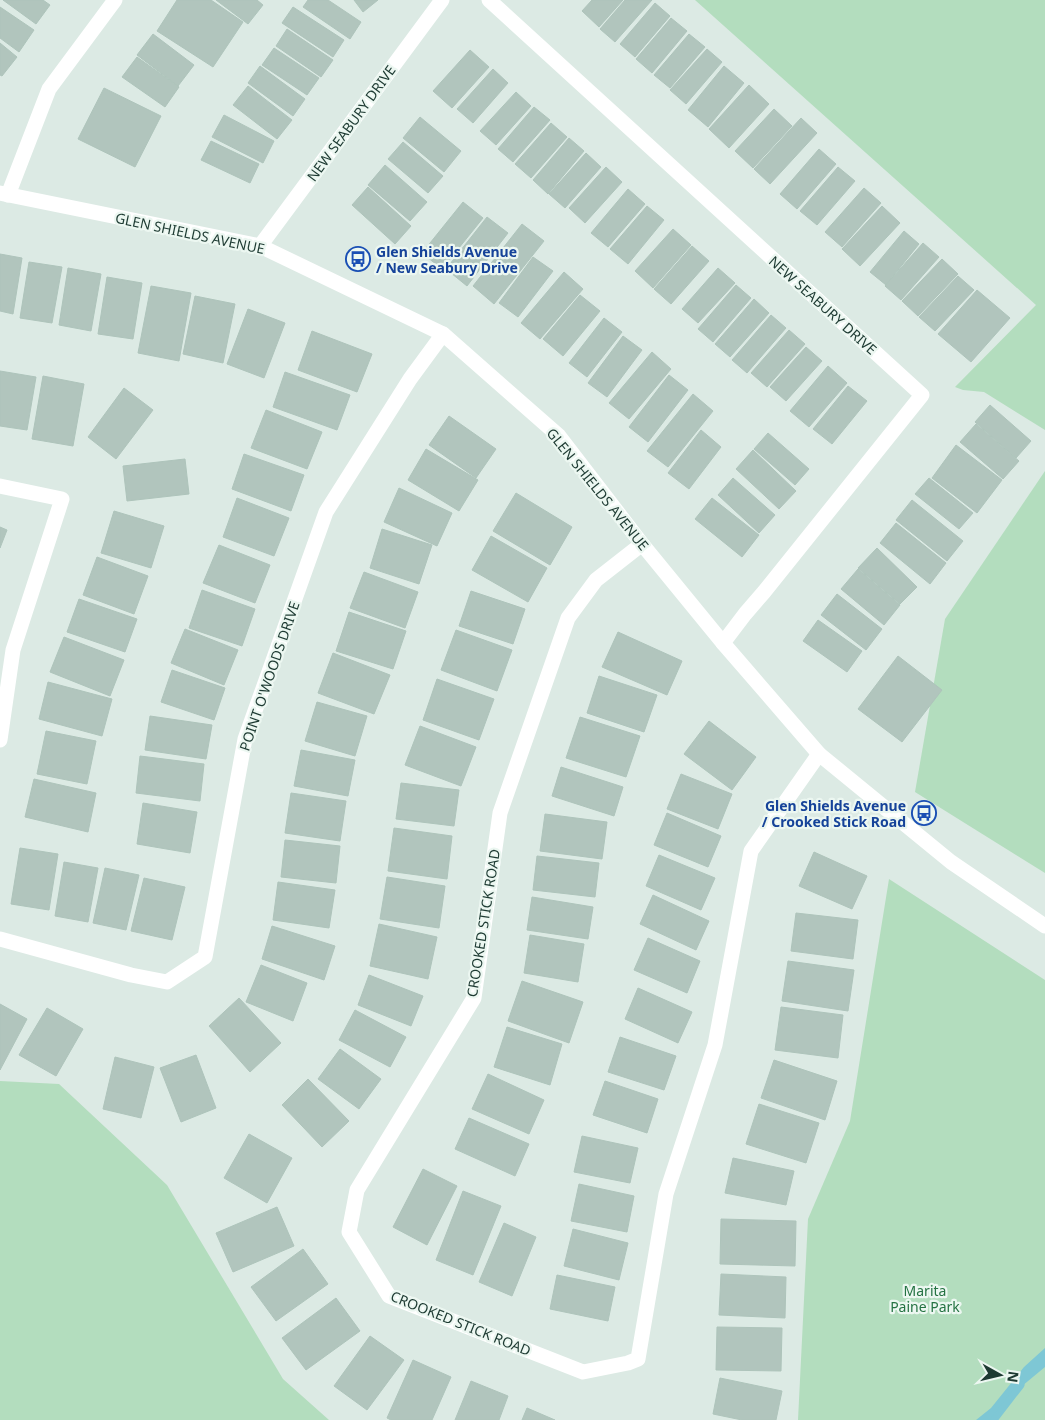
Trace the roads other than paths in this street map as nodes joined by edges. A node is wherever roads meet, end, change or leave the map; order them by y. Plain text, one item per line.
1 (115, 0) edge
2 (442, 0) edge
3 (489, 0) edge
4 (4, 194) edge
5 (260, 246) junction
6 (443, 334) junction
7 (0, 486) edge
8 (642, 544) junction
9 (723, 643) junction
10 (0, 740) edge
11 (819, 754) junction
12 (1045, 926) edge
13 (0, 939) edge

1 - 4 street
2 - 5 street, NEW SEABURY DRIVE
3 - 9 street, NEW SEABURY DRIVE
4 - 5 street, GLEN SHIELDS AVENUE
5 - 6 street, GLEN SHIELDS AVENUE
6 - 8 street, GLEN SHIELDS AVENUE
6 - 13 street, POINT O'WOODS DRIVE
7 - 10 street
8 - 9 street, GLEN SHIELDS AVENUE
8 - 11 street, CROOKED STICK ROAD
9 - 11 street, GLEN SHIELDS AVENUE
11 - 12 street, GLEN SHIELDS AVENUE

